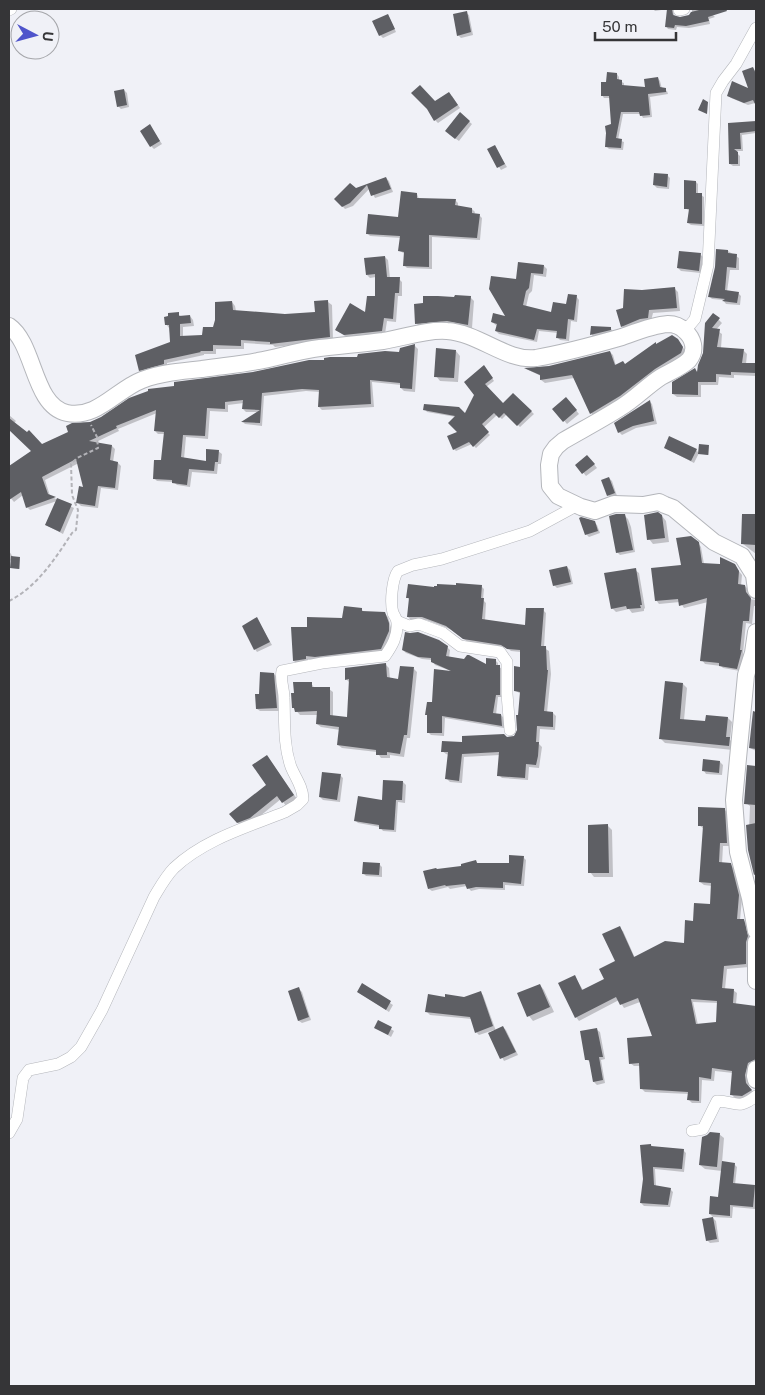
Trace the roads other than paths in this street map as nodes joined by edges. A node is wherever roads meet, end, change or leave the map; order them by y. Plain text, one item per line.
1 (679, 9) edge
2 (684, 9) edge
3 (756, 28) edge
4 (9, 326) edge
5 (683, 329) junction
6 (578, 505) junction
7 (756, 590) edge
8 (398, 621) junction
9 (756, 632) edge
10 (510, 730) dead end
11 (756, 931) edge
12 (756, 942) edge
13 (756, 981) edge
14 (756, 1096) edge
15 (692, 1131) dead end
16 (9, 1133) edge

1 - 2 street
3 - 5 street
4 - 5 street
5 - 6 street
6 - 7 street
6 - 8 street
8 - 10 street
8 - 16 street
9 - 11 street
12 - 13 street
14 - 15 street

